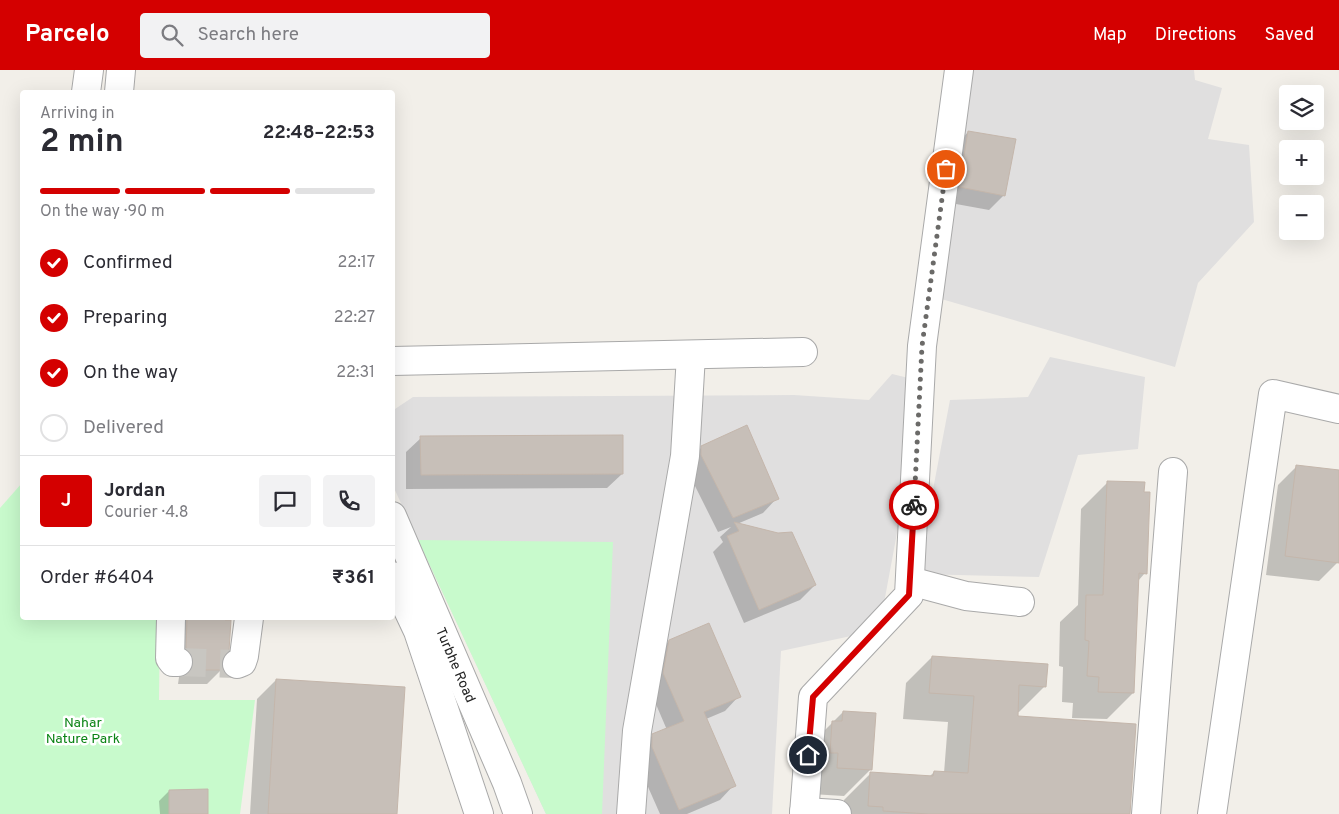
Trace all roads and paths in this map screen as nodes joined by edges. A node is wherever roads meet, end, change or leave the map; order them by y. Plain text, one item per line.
1 (89, 70) edge
2 (121, 70) edge
3 (959, 70) edge
4 (86, 90) edge
5 (119, 90) edge
6 (803, 352) dead end
7 (691, 355) junction
8 (395, 361) edge
9 (1339, 409) edge
10 (1173, 472) dead end
11 (395, 525) edge
12 (395, 580) edge
13 (910, 581) junction
14 (1020, 602) dead end
15 (171, 620) edge
16 (249, 620) edge
17 (428, 624) junction
18 (178, 662) dead end
19 (237, 664) dead end
20 (804, 813) edge
21 (479, 814) edge
22 (518, 814) edge
23 (631, 814) edge
24 (837, 814) edge
25 (1146, 814) edge
26 (1212, 814) edge

1 - 4 street
2 - 5 street
3 - 13 street
6 - 7 street
7 - 8 street
7 - 23 street
9 - 26 street
10 - 25 street
11 - 17 street, Turbhe Road
12 - 17 street
13 - 14 street
13 - 20 street
15 - 18 street
16 - 19 street
17 - 21 street
17 - 22 street, Turbhe Road
20 - 24 street

